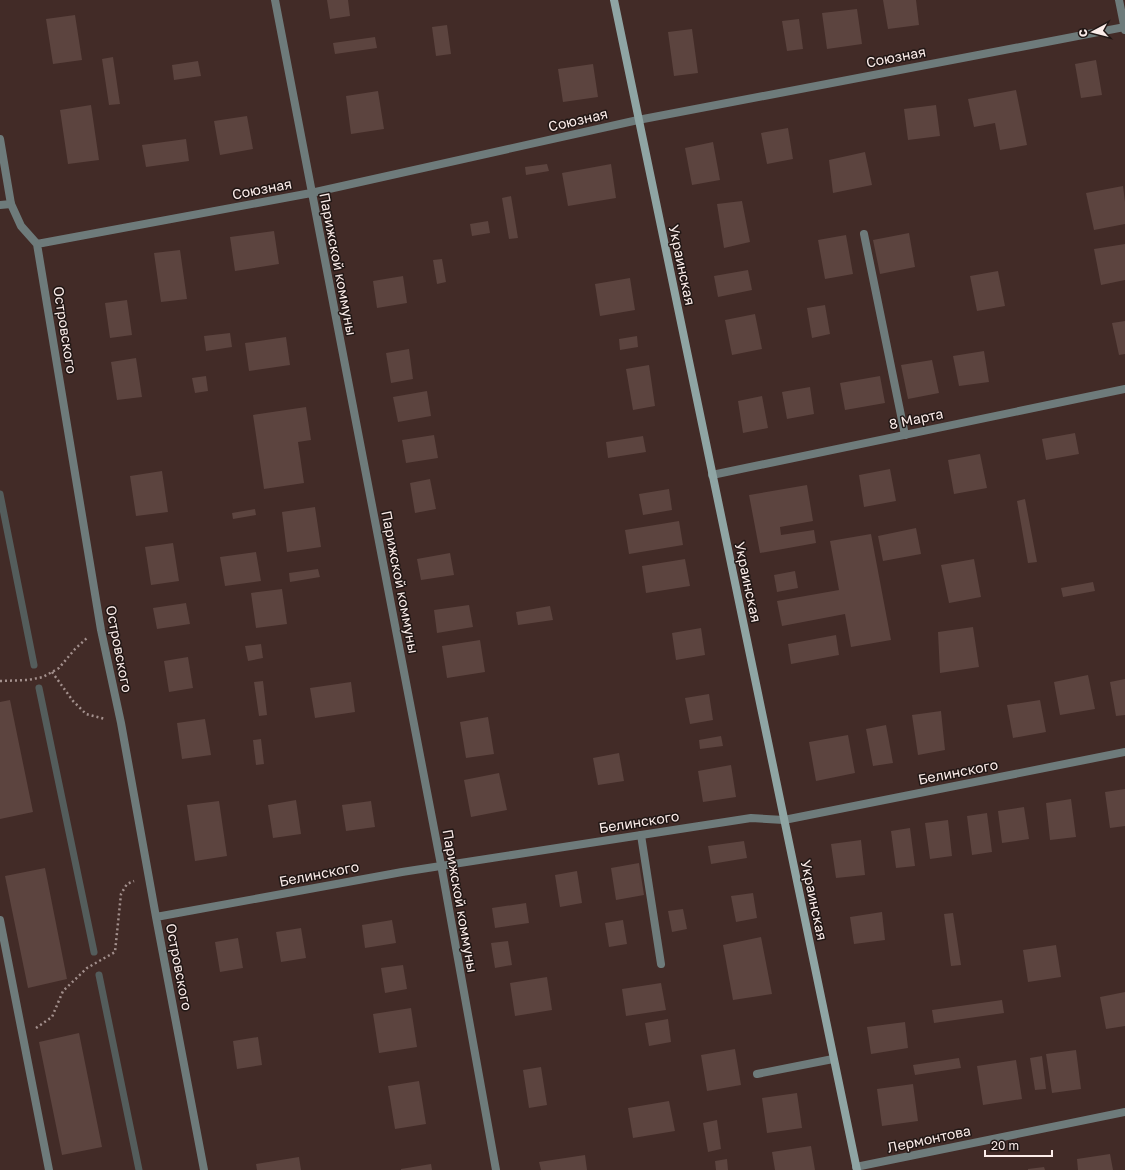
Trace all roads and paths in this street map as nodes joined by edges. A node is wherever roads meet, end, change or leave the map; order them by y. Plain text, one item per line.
1 (275, 0) edge
2 (614, 0) edge
3 (1119, 0) edge
4 (1125, 28) edge
5 (638, 120) junction
6 (0, 139) edge
7 (312, 193) junction
8 (11, 204) junction
9 (0, 205) edge
10 (864, 234) dead end
11 (37, 244) junction
12 (1125, 389) edge
13 (904, 435) junction
14 (712, 475) junction
15 (101, 630) junction
16 (52, 672) junction
17 (0, 681) edge
18 (121, 723) junction
19 (1125, 752) edge
20 (784, 820) junction
21 (642, 835) junction
22 (441, 866) junction
23 (149, 878) junction
24 (156, 917) junction
25 (0, 920) edge
26 (661, 964) dead end
27 (22, 1034) junction
28 (833, 1059) junction
29 (757, 1074) dead end
30 (1125, 1112) edge
31 (856, 1169) edge
32 (49, 1170) edge
33 (204, 1170) edge
34 (496, 1170) edge

1 - 7 street, Парижской коммуны
2 - 5 street, Украинская
3 - 4 street
4 - 5 street, Союзная
5 - 7 street, Союзная
5 - 14 street, Украинская
6 - 8 street
7 - 11 street, Союзная
7 - 22 street, Парижской коммуны
8 - 9 street
8 - 11 street
10 - 13 street
11 - 15 street, Островского
12 - 13 street, 8 Марта
13 - 14 street, 8 Марта
14 - 20 street, Украинская
15 - 16 path
15 - 18 street, Островского
16 - 17 path
16 - 18 path
18 - 23 street, Островского
19 - 20 street, Белинского
20 - 21 street, Белинского
20 - 28 street, Украинская
21 - 22 street, Белинского
21 - 26 street
22 - 24 street, Белинского
22 - 34 street, Парижской коммуны
23 - 24 street, Островского
23 - 27 path
24 - 33 street, Островского
25 - 27 street
27 - 32 street
28 - 29 street
28 - 31 street, Украинская
30 - 31 street, Лермонтова

